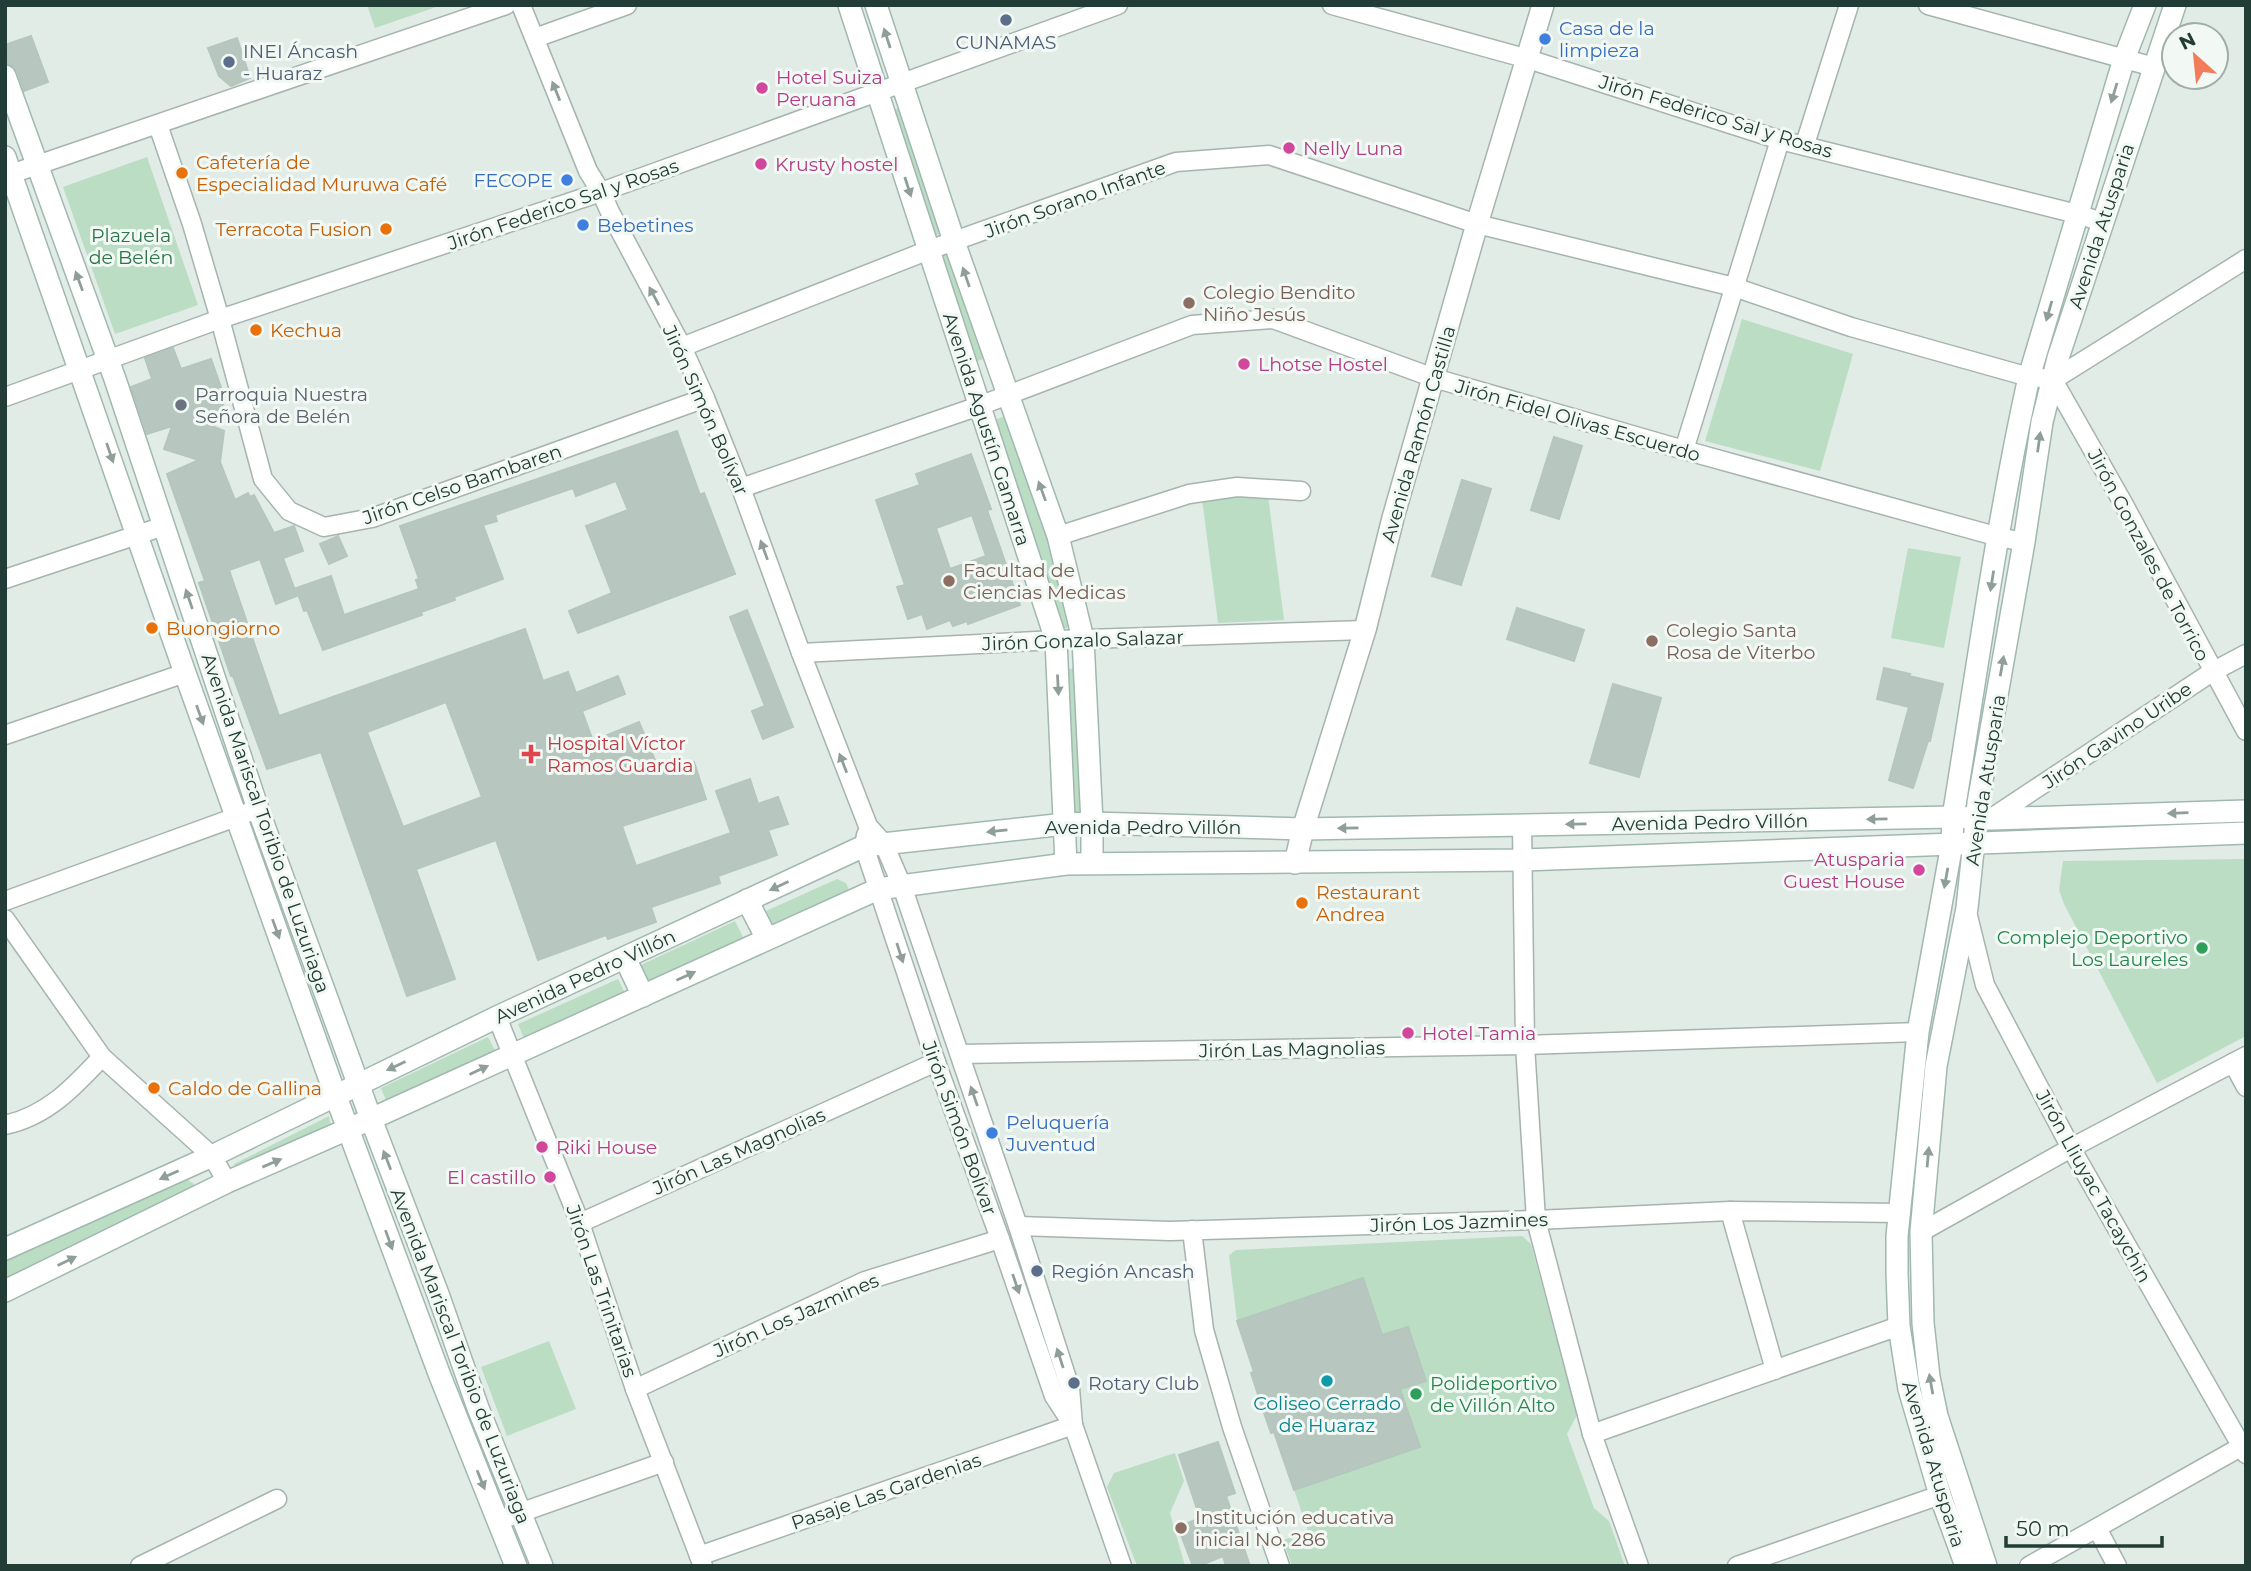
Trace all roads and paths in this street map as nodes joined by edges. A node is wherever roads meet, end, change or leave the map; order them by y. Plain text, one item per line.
1 (506, 5) edge
2 (521, 5) edge
3 (627, 5) edge
4 (849, 5) edge
5 (876, 5) edge
6 (1118, 5) edge
7 (1332, 5) edge
8 (1543, 5) edge
9 (1849, 5) edge
10 (1928, 5) edge
11 (2145, 5) edge
12 (2175, 5) edge
13 (1970, 11) edge
14 (535, 38) junction
15 (1528, 59) junction
16 (2124, 59) junction
17 (2154, 67) junction
18 (5, 76) edge
19 (903, 85) junction
20 (878, 93) junction
21 (158, 125) junction
22 (1780, 140) junction
23 (1805, 145) junction
24 (8, 166) edge
25 (37, 166) junction
26 (601, 192) junction
27 (2077, 214) junction
28 (2102, 222) junction
29 (1477, 224) junction
30 (954, 242) junction
31 (929, 250) junction
32 (2246, 259) edge
33 (1734, 287) junction
34 (220, 319) junction
35 (682, 347) junction
36 (108, 360) junction
37 (80, 369) junction
38 (2029, 376) junction
39 (1434, 378) junction
40 (2053, 380) junction
41 (1007, 395) junction
42 (5, 397) edge
43 (705, 398) junction
44 (979, 406) junction
45 (1684, 450) junction
46 (741, 488) junction
47 (1301, 491) dead end
48 (164, 526) junction
49 (138, 534) junction
50 (1058, 536) junction
51 (1999, 537) junction
52 (2024, 541) junction
53 (5, 579) edge
54 (1365, 630) junction
55 (1083, 639) junction
56 (1056, 640) junction
57 (801, 653) junction
58 (2246, 654) edge
59 (2212, 672) junction
60 (185, 673) junction
61 (2246, 731) edge
62 (5, 735) edge
63 (258, 809) junction
64 (2246, 811) edge
65 (236, 817) junction
66 (1953, 817) junction
67 (1983, 818) junction
68 (1092, 823) junction
69 (1065, 824) junction
70 (1522, 825) junction
71 (1303, 829) junction
72 (2246, 833) edge
73 (872, 839) junction
74 (1974, 843) junction
75 (1952, 844) junction
76 (1524, 860) junction
77 (1092, 863) junction
78 (1295, 863) junction
79 (1066, 864) junction
80 (902, 886) junction
81 (878, 889) junction
82 (747, 900) junction
83 (5, 901) edge
84 (1967, 908) junction
85 (5, 919) edge
86 (767, 939) junction
87 (625, 958) junction
88 (643, 996) junction
89 (497, 1017) junction
90 (1918, 1032) junction
91 (1525, 1045) junction
92 (960, 1054) junction
93 (513, 1055) junction
94 (102, 1057) junction
95 (2239, 1060) edge
96 (936, 1062) junction
97 (359, 1083) junction
98 (2246, 1087) edge
99 (335, 1094) junction
100 (372, 1119) junction
101 (5, 1125) edge
102 (349, 1129) junction
103 (2071, 1148) junction
104 (212, 1156) junction
105 (227, 1182) junction
106 (1730, 1211) junction
107 (1900, 1213) junction
108 (1536, 1220) junction
109 (580, 1223) junction
110 (1018, 1226) junction
111 (1192, 1230) junction
112 (1921, 1232) junction
113 (1000, 1239) junction
114 (5, 1249) edge
115 (5, 1291) edge
116 (439, 1294) junction
117 (413, 1305) junction
118 (1899, 1326) junction
119 (464, 1366) junction
120 (1775, 1370) junction
121 (440, 1376) junction
122 (635, 1389) junction
123 (1073, 1425) junction
124 (1592, 1434) junction
125 (2244, 1448) edge
126 (664, 1462) junction
127 (1940, 1495) junction
128 (276, 1499) dead end
129 (519, 1513) junction
130 (497, 1521) junction
131 (2097, 1528) junction
132 (701, 1561) edge
133 (140, 1566) edge
134 (516, 1566) edge
135 (542, 1566) edge
136 (1122, 1566) edge
137 (1280, 1566) edge
138 (1639, 1566) edge
139 (1737, 1566) edge
140 (1966, 1566) edge
141 (1986, 1566) edge
142 (2029, 1566) edge
143 (2117, 1566) edge

1 - 21 street
2 - 14 street, Jirón Simón Bolívar
3 - 14 street
4 - 20 main road, Avenida Agustín Gamarra
19 -> 5 main road, Avenida Agustín Gamarra
6 - 19 street, Jirón Federico Sal y Rosas
7 - 15 street, Jirón Federico Sal y Rosas
8 - 15 main road, Avenida Ramón Castilla
9 - 23 street
10 - 13 street
11 - 16 main road, Avenida Atusparia
12 - 17 main road, Avenida Atusparia
13 - 16 street
26 -> 14 street, Jirón Simón Bolívar
15 - 22 street, Jirón Federico Sal y Rosas
15 - 29 main road, Avenida Ramón Castilla
16 - 17 street
16 -> 27 main road, Avenida Atusparia
17 - 28 main road, Avenida Atusparia
18 - 25 main road, Avenida Mariscal Toribio de Luzuriaga
19 - 20 street, Jirón Federico Sal y Rosas
19 - 30 main road, Avenida Agustín Gamarra
20 - 26 street, Jirón Federico Sal y Rosas
20 -> 31 main road, Avenida Agustín Gamarra
21 - 25 street
21 - 34 street, Jirón Celso Bambaren
22 - 23 street, Jirón Federico Sal y Rosas
22 - 33 street
23 - 27 street, Jirón Federico Sal y Rosas
24 - 25 street
24 - 37 main road, Avenida Mariscal Toribio de Luzuriaga
36 -> 25 main road, Avenida Mariscal Toribio de Luzuriaga
26 - 34 street, Jirón Federico Sal y Rosas
35 -> 26 street, Jirón Simón Bolívar
27 - 28 street, Jirón Federico Sal y Rosas
27 -> 38 main road, Avenida Atusparia
28 - 40 main road, Avenida Atusparia
29 - 30 street, Jirón Sorano Infante
29 - 33 street, Jirón Sorano Infante
29 - 39 main road, Avenida Ramón Castilla
30 - 31 street, Jirón Sorano Infante
41 -> 30 main road, Avenida Agustín Gamarra
31 - 35 street, Jirón Sorano Infante
31 - 44 main road, Avenida Agustín Gamarra
32 - 40 street
33 - 38 street, Jirón Sorano Infante
33 - 45 street
34 - 36 street, Jirón Federico Sal y Rosas
34 - 43 street, Jirón Celso Bambaren
35 - 43 street, Jirón Simón Bolívar
36 - 37 street, Jirón Federico Sal y Rosas
36 - 48 main road, Avenida Mariscal Toribio de Luzuriaga
37 - 42 street, Jirón Federico Sal y Rosas
37 -> 49 main road, Avenida Mariscal Toribio de Luzuriaga
38 - 40 street, Jirón Sorano Infante
38 - 51 main road, Avenida Atusparia
39 - 41 street, Jirón Fidel Olivas Escuerdo
39 - 45 street, Jirón Fidel Olivas Escuerdo
39 - 54 main road, Avenida Ramón Castilla
52 -> 40 main road, Avenida Atusparia
40 - 59 street, Jirón Gonzales de Torrico
41 - 44 street, Jirón Fidel Olivas Escuerdo
50 -> 41 main road, Avenida Agustín Gamarra
43 - 46 street, Jirón Simón Bolívar
44 - 46 street, Jirón Fidel Olivas Escuerdo
44 - 56 main road, Avenida Agustín Gamarra
45 - 51 street, Jirón Fidel Olivas Escuerdo
57 -> 46 street, Jirón Simón Bolívar
47 - 50 street
48 - 49 street
63 -> 48 main road, Avenida Mariscal Toribio de Luzuriaga
49 - 53 street
49 - 60 main road, Avenida Mariscal Toribio de Luzuriaga
50 - 55 main road, Avenida Agustín Gamarra
51 - 52 street, Jirón Fidel Olivas Escuerdo
51 -> 66 main road, Avenida Atusparia
67 -> 52 main road, Avenida Atusparia
54 - 55 street, Jirón Gonzalo Salazar
54 - 71 main road, Avenida Ramón Castilla
55 - 56 street, Jirón Gonzalo Salazar
55 - 68 main road, Avenida Agustín Gamarra
56 - 57 street, Jirón Gonzalo Salazar
56 -> 69 main road, Avenida Agustín Gamarra
73 -> 57 street, Jirón Simón Bolívar
58 - 59 street, Jirón Gavino Uribe
59 - 61 street, Jirón Gonzales de Torrico
59 - 67 street, Jirón Gavino Uribe
60 - 62 street
60 -> 65 main road, Avenida Mariscal Toribio de Luzuriaga
63 - 65 street
63 - 97 main road, Avenida Mariscal Toribio de Luzuriaga
64 -> 67 main road, Avenida Pedro Villón
65 - 83 street
65 -> 99 main road, Avenida Mariscal Toribio de Luzuriaga
66 - 67 main road, Avenida Pedro Villón
66 -> 70 main road, Avenida Pedro Villón
66 - 75 main road, Avenida Atusparia
67 - 74 main road, Avenida Atusparia
68 - 69 main road, Avenida Pedro Villón
68 - 71 main road, Avenida Pedro Villón
68 - 77 main road, Avenida Agustín Gamarra
69 -> 73 main road, Avenida Pedro Villón
69 - 79 main road, Avenida Agustín Gamarra
70 -> 71 main road, Avenida Pedro Villón
70 - 76 street
71 - 78 main road, Avenida Ramón Castilla
72 - 74 main road, Avenida Pedro Villón
73 - 80 street, Jirón Simón Bolívar
73 - 81 street, Jirón Simón Bolívar
73 -> 82 main road, Avenida Pedro Villón
74 - 75 main road, Avenida Pedro Villón
74 - 84 main road, Avenida Atusparia
75 - 76 main road, Avenida Pedro Villón
75 -> 90 main road, Avenida Atusparia
76 - 78 main road, Avenida Pedro Villón
76 - 91 street
77 - 78 main road, Avenida Pedro Villón
77 - 79 main road, Avenida Pedro Villón
79 - 80 main road, Avenida Pedro Villón
80 - 81 main road, Avenida Pedro Villón
80 - 92 street, Jirón Simón Bolívar
81 - 86 main road, Avenida Pedro Villón
81 -> 96 street, Jirón Simón Bolívar
82 - 86 main road
82 - 87 main road, Avenida Pedro Villón
84 - 103 street, Jirón Lliuyac Tacaychin
112 -> 84 main road, Avenida Atusparia
85 - 94 street
88 -> 86 main road, Avenida Pedro Villón
87 - 88 main road
87 - 89 main road, Avenida Pedro Villón
88 - 93 main road, Avenida Pedro Villón
89 - 93 street, Jirón Las Trinitarias
89 -> 97 main road, Avenida Pedro Villón
90 - 91 street, Jirón Las Magnolias
90 - 107 main road, Avenida Atusparia
91 - 92 street, Jirón Las Magnolias
91 - 108 street
110 -> 92 street, Jirón Simón Bolívar
100 -> 93 main road, Avenida Pedro Villón
93 - 109 street, Jirón Las Trinitarias
94 - 101 street
94 - 104 street
95 - 98 street
95 - 103 street
96 - 109 street, Jirón Las Magnolias
96 - 113 street, Jirón Simón Bolívar
97 - 99 main road, Avenida Pedro Villón
97 - 100 main road, Avenida Mariscal Toribio de Luzuriaga
99 - 102 main road, Avenida Mariscal Toribio de Luzuriaga
99 - 104 main road, Avenida Pedro Villón
100 - 102 main road, Avenida Pedro Villón
116 -> 100 main road, Avenida Mariscal Toribio de Luzuriaga
105 -> 102 main road, Avenida Pedro Villón
102 -> 117 main road, Avenida Mariscal Toribio de Luzuriaga
103 - 112 street
103 - 125 street, Jirón Lliuyac Tacaychin
104 - 105 street
104 -> 114 main road, Avenida Pedro Villón
115 -> 105 main road, Avenida Pedro Villón
106 - 107 street, Jirón Los Jazmines
106 - 108 street, Jirón Los Jazmines
106 - 120 street
107 - 118 main road, Avenida Atusparia
108 - 111 street, Jirón Los Jazmines
108 - 124 street
109 - 122 street, Jirón Las Trinitarias
110 - 111 street, Jirón Los Jazmines
123 -> 110 street, Jirón Simón Bolívar
111 - 137 street
141 -> 112 main road, Avenida Atusparia
113 - 122 street, Jirón Los Jazmines
113 -> 123 street, Jirón Simón Bolívar
116 - 117 main road
116 - 119 main road, Avenida Mariscal Toribio de Luzuriaga
117 - 121 main road, Avenida Mariscal Toribio de Luzuriaga
118 - 120 street
118 - 127 main road, Avenida Atusparia
119 - 121 main road
119 - 129 main road, Avenida Mariscal Toribio de Luzuriaga
120 - 124 street
121 -> 130 main road, Avenida Mariscal Toribio de Luzuriaga
122 - 126 street, Jirón Las Trinitarias
123 - 132 street, Pasaje Las Gardenias
123 - 136 street, Jirón Simón Bolívar
124 - 138 street
125 - 131 street
126 - 129 street
126 - 132 street, Jirón Las Trinitarias
127 - 139 street
127 - 140 main road, Avenida Atusparia
128 - 133 street
129 - 130 street
129 - 135 main road, Avenida Mariscal Toribio de Luzuriaga
130 - 134 main road, Avenida Mariscal Toribio de Luzuriaga
131 - 142 street
131 - 143 street

